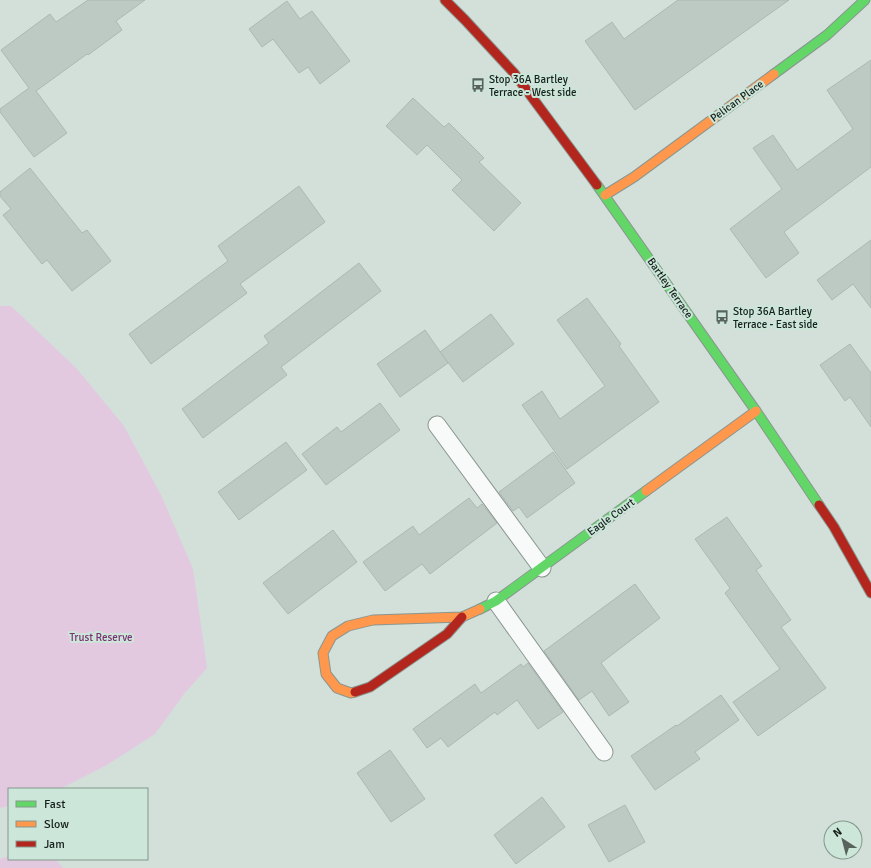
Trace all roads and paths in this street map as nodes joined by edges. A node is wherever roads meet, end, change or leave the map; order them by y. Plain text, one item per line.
1 (445, 0) edge
2 (865, 0) edge
3 (605, 196) junction
4 (756, 411) junction
5 (437, 425) dead end
6 (542, 568) junction
7 (871, 593) edge
8 (496, 601) junction
9 (462, 617) junction
10 (604, 752) dead end

1 - 3 street, Bartley Terrace
2 - 3 street, Pelican Place
3 - 4 street, Bartley Terrace
4 - 6 street, Eagle Court
4 - 7 street, Bartley Terrace
5 - 6 lane
6 - 8 street, Eagle Court
8 - 9 street, Eagle Court
8 - 10 lane
9 - 9 street, Eagle Court

